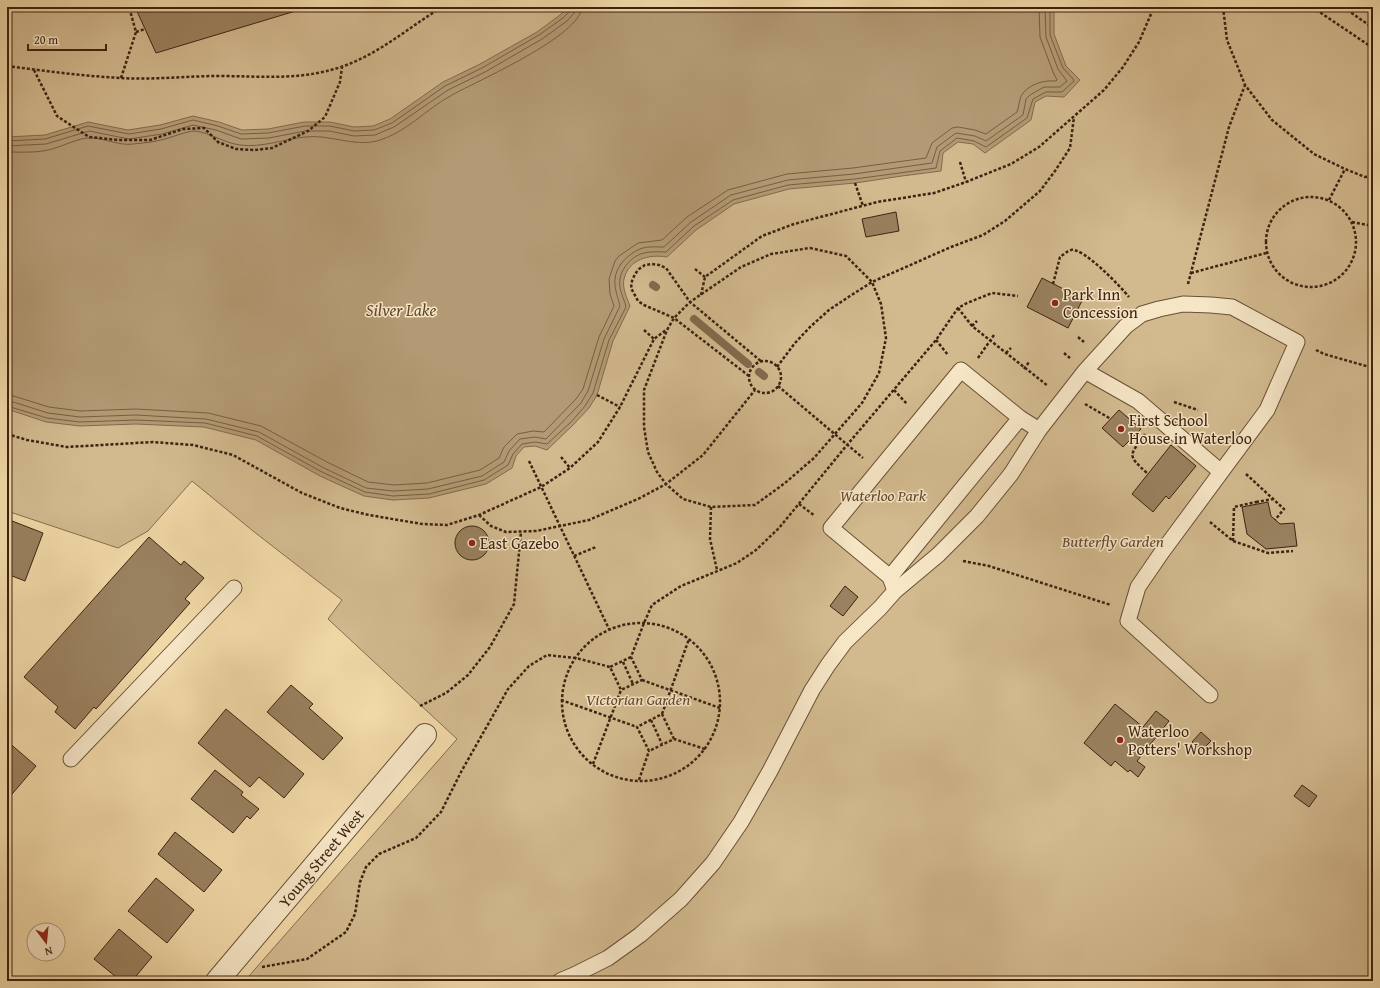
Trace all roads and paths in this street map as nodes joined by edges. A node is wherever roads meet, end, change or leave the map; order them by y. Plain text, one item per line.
1 (129, 7) edge
2 (442, 7) edge
3 (1154, 7) edge
4 (1223, 7) edge
5 (1312, 7) edge
6 (1344, 7) edge
7 (1373, 28) edge
8 (145, 29) dead end
9 (136, 32) junction
10 (1373, 48) edge
11 (7, 66) edge
12 (342, 67) junction
13 (34, 70) junction
14 (122, 78) junction
15 (1245, 85) junction
16 (1074, 117) junction
17 (960, 162) dead end
18 (1345, 169) junction
19 (1373, 176) edge
20 (966, 182) junction
21 (855, 183) dead end
22 (1329, 200) junction
23 (863, 206) junction
24 (1352, 222) junction
25 (1373, 226) edge
26 (1266, 253) junction
27 (695, 270) dead end
28 (1190, 273) junction
29 (705, 277) junction
30 (872, 282) junction
31 (1053, 284) dead end
32 (701, 295) junction
33 (1018, 296) dead end
34 (690, 302) junction
35 (1183, 304) junction
36 (958, 308) junction
37 (1142, 314) junction
38 (674, 318) junction
39 (976, 321) dead end
40 (972, 326) junction
41 (644, 330) dead end
42 (667, 330) junction
43 (994, 334) dead end
44 (654, 339) junction
45 (991, 340) junction
46 (1297, 342) junction
47 (1011, 348) dead end
48 (1006, 353) junction
49 (762, 362) junction
50 (1029, 362) dead end
51 (776, 367) junction
52 (1373, 368) edge
53 (1024, 369) junction
54 (1085, 371) junction
55 (749, 376) junction
56 (778, 386) junction
57 (755, 390) junction
58 (597, 395) dead end
59 (1066, 397) junction
60 (620, 407) junction
61 (1157, 417) junction
62 (1020, 418) junction
63 (1111, 419) dead end
64 (1039, 430) junction
65 (7, 434) edge
66 (836, 434) junction
67 (847, 445) junction
68 (561, 457) dead end
69 (529, 461) dead end
70 (1225, 467) junction
71 (570, 468) junction
72 (1147, 473) dead end
73 (666, 484) junction
74 (541, 486) junction
75 (1273, 499) junction
76 (711, 507) junction
77 (1194, 509) junction
78 (479, 515) junction
79 (1275, 520) dead end
80 (560, 526) junction
81 (521, 532) junction
82 (1233, 541) junction
83 (596, 547) dead end
84 (1293, 551) dead end
85 (938, 555) junction
86 (574, 556) junction
87 (717, 570) junction
88 (890, 577) junction
89 (234, 588) dead end
90 (895, 591) junction
91 (1131, 610) junction
92 (644, 623) junction
93 (610, 629) junction
94 (690, 639) junction
95 (632, 657) junction
96 (576, 658) junction
97 (623, 662) junction
98 (610, 668) junction
99 (642, 680) junction
100 (633, 684) junction
101 (621, 690) junction
102 (671, 691) junction
103 (1210, 695) dead end
104 (561, 700) junction
105 (420, 706) dead end
106 (720, 708) junction
107 (662, 714) junction
108 (610, 717) junction
109 (651, 720) junction
110 (637, 727) junction
111 (425, 735) dead end
112 (674, 739) junction
113 (662, 744) junction
114 (705, 749) junction
115 (649, 751) junction
116 (71, 759) dead end
117 (593, 764) junction
118 (639, 780) junction
119 (256, 968) dead end
120 (217, 981) edge
121 (560, 981) edge

1 - 9 path
2 - 12 path
3 - 16 path
4 - 15 path
5 - 10 path
6 - 7 path
8 - 9 path
9 - 14 path
11 - 13 path
12 - 13 path
12 - 14 path
13 - 14 path
15 - 18 path
15 - 28 path
16 - 20 path
16 - 30 path
17 - 20 path
18 - 19 path
18 - 22 path
20 - 23 path
21 - 23 path
22 - 24 path
22 - 26 path
23 - 29 path
24 - 25 path
24 - 26 path
26 - 28 path
27 - 29 path
28 - 35 path
29 - 32 path
30 - 32 path
30 - 51 path
30 - 66 path
31 - 37 path
32 - 34 path
33 - 36 path
34 - 38 path
34 - 38 path
34 - 49 path
35 - 37 lane
35 - 46 lane
36 - 40 path
36 - 67 path
37 - 54 lane
38 - 42 path
38 - 55 path
39 - 40 path
40 - 45 path
41 - 44 path
42 - 44 path
42 - 73 path
43 - 45 path
44 - 60 path
45 - 48 path
46 - 52 path
46 - 70 lane
47 - 48 path
48 - 53 path
49 - 51 path
49 - 55 path
50 - 53 path
51 - 56 path
53 - 59 path
54 - 59 lane
54 - 61 lane
55 - 57 path
56 - 57 path
56 - 66 path
57 - 73 path
58 - 60 path
59 - 63 path
59 - 64 lane
60 - 71 path
61 - 70 lane
61 - 72 path
62 - 64 lane
62 - 88 lane
62 - 88 lane
64 - 85 lane
65 - 78 path
66 - 67 path
66 - 76 path
67 - 87 path
68 - 71 path
69 - 74 path
70 - 75 path
70 - 77 lane
71 - 74 path
73 - 76 path
73 - 80 path
74 - 78 path
74 - 80 path
75 - 79 path
75 - 82 path
76 - 87 path
77 - 82 path
77 - 91 lane
78 - 81 path
80 - 81 path
80 - 86 path
81 - 105 path
82 - 84 path
83 - 86 path
85 - 90 lane
85 - 91 path
86 - 93 path
87 - 92 path
88 - 90 lane
89 - 116 lane
90 - 121 lane
91 - 103 lane
92 - 93 path
92 - 94 path
92 - 95 path
93 - 96 path
94 - 102 path
94 - 106 path
95 - 97 path
95 - 99 path
96 - 98 path
96 - 104 path
96 - 119 path
97 - 98 path
97 - 100 path
98 - 101 path
99 - 100 path
99 - 102 path
100 - 101 path
101 - 108 path
102 - 106 path
102 - 107 path
104 - 108 path
104 - 117 path
106 - 114 path
107 - 109 path
107 - 112 path
108 - 110 path
108 - 117 path
109 - 110 path
109 - 113 path
110 - 115 path
111 - 120 street, Young Street West
112 - 113 path
112 - 114 path
113 - 115 path
114 - 118 path
115 - 118 path
117 - 118 path

